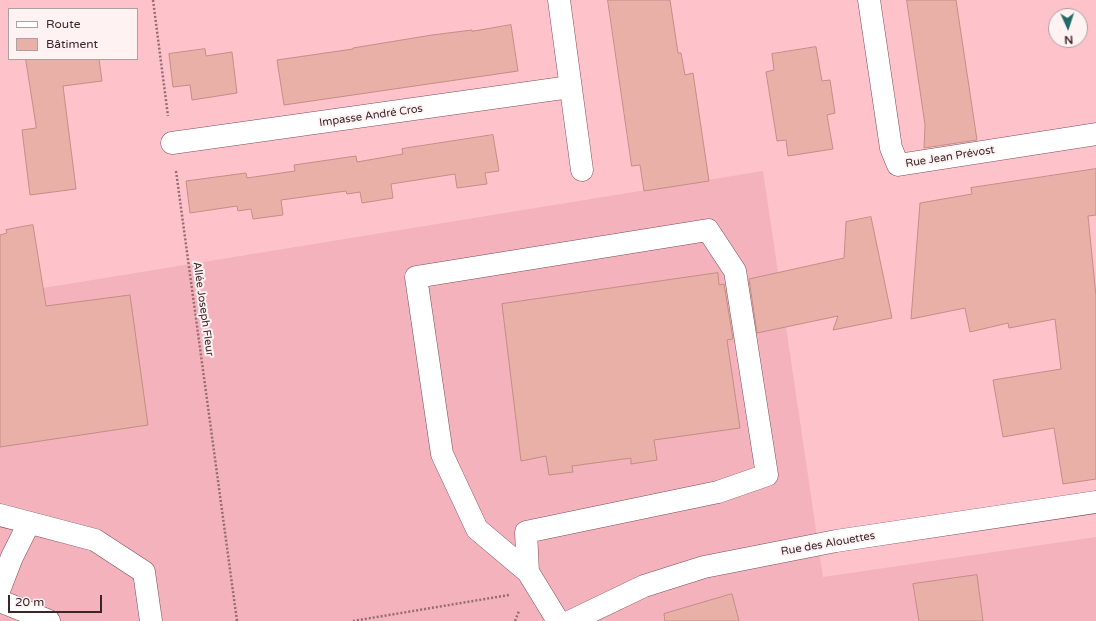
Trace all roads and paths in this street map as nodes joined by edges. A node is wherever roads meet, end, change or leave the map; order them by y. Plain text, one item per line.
1 (153, 0) edge
2 (559, 0) edge
3 (869, 0) edge
4 (570, 87) junction
5 (1096, 134) edge
6 (172, 143) junction
7 (582, 170) dead end
8 (1096, 502) edge
9 (0, 515) edge
10 (29, 522) junction
11 (528, 572) junction
12 (0, 588) edge
13 (512, 599) dead end
14 (0, 601) edge
15 (0, 605) edge
16 (520, 609) dead end
17 (12, 621) edge
18 (49, 621) edge
19 (151, 621) edge
20 (237, 621) edge
21 (353, 621) edge
22 (515, 621) edge
23 (558, 621) edge
24 (571, 621) edge

1 - 6 path, Allée Joseph Fleur
2 - 4 street
3 - 5 street, Rue Jean Prévost
4 - 6 street, Impasse André Cros
4 - 7 street
6 - 20 path, Allée Joseph Fleur
8 - 24 street, Rue des Alouettes
9 - 10 street
10 - 12 street
10 - 19 street
11 - 11 street
11 - 23 street
13 - 21 path
14 - 18 street
15 - 17 street
16 - 22 path

